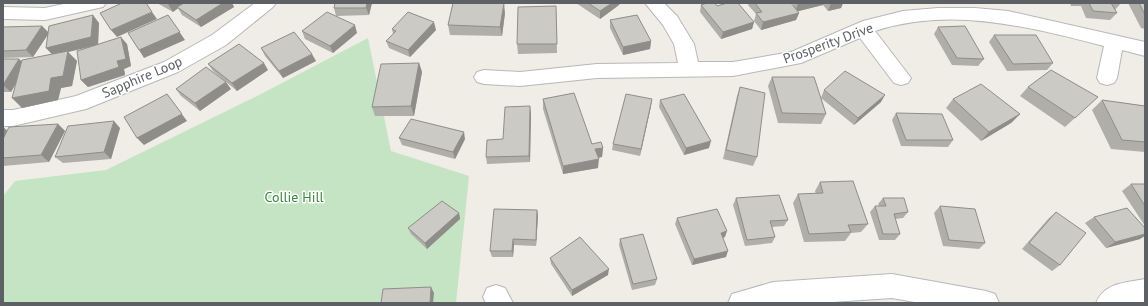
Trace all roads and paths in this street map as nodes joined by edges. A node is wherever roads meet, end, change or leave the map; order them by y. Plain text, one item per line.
1 (97, 3) edge
2 (267, 3) edge
3 (654, 3) edge
4 (3, 13) edge
5 (863, 29) junction
6 (1114, 42) junction
7 (1145, 49) edge
8 (690, 70) junction
9 (484, 77) dead end
10 (901, 78) dead end
11 (1108, 78) dead end
12 (3, 118) edge
13 (1145, 291) edge
14 (741, 303) edge
15 (986, 303) edge
16 (1109, 303) edge

1 - 4 street
2 - 12 street, Sapphire Loop
3 - 8 street
5 - 6 street, Prosperity Drive
5 - 8 street, Prosperity Drive
5 - 10 street
6 - 7 street, Prosperity Drive
6 - 11 street
8 - 9 street, Prosperity Drive
13 - 16 street
14 - 15 street

